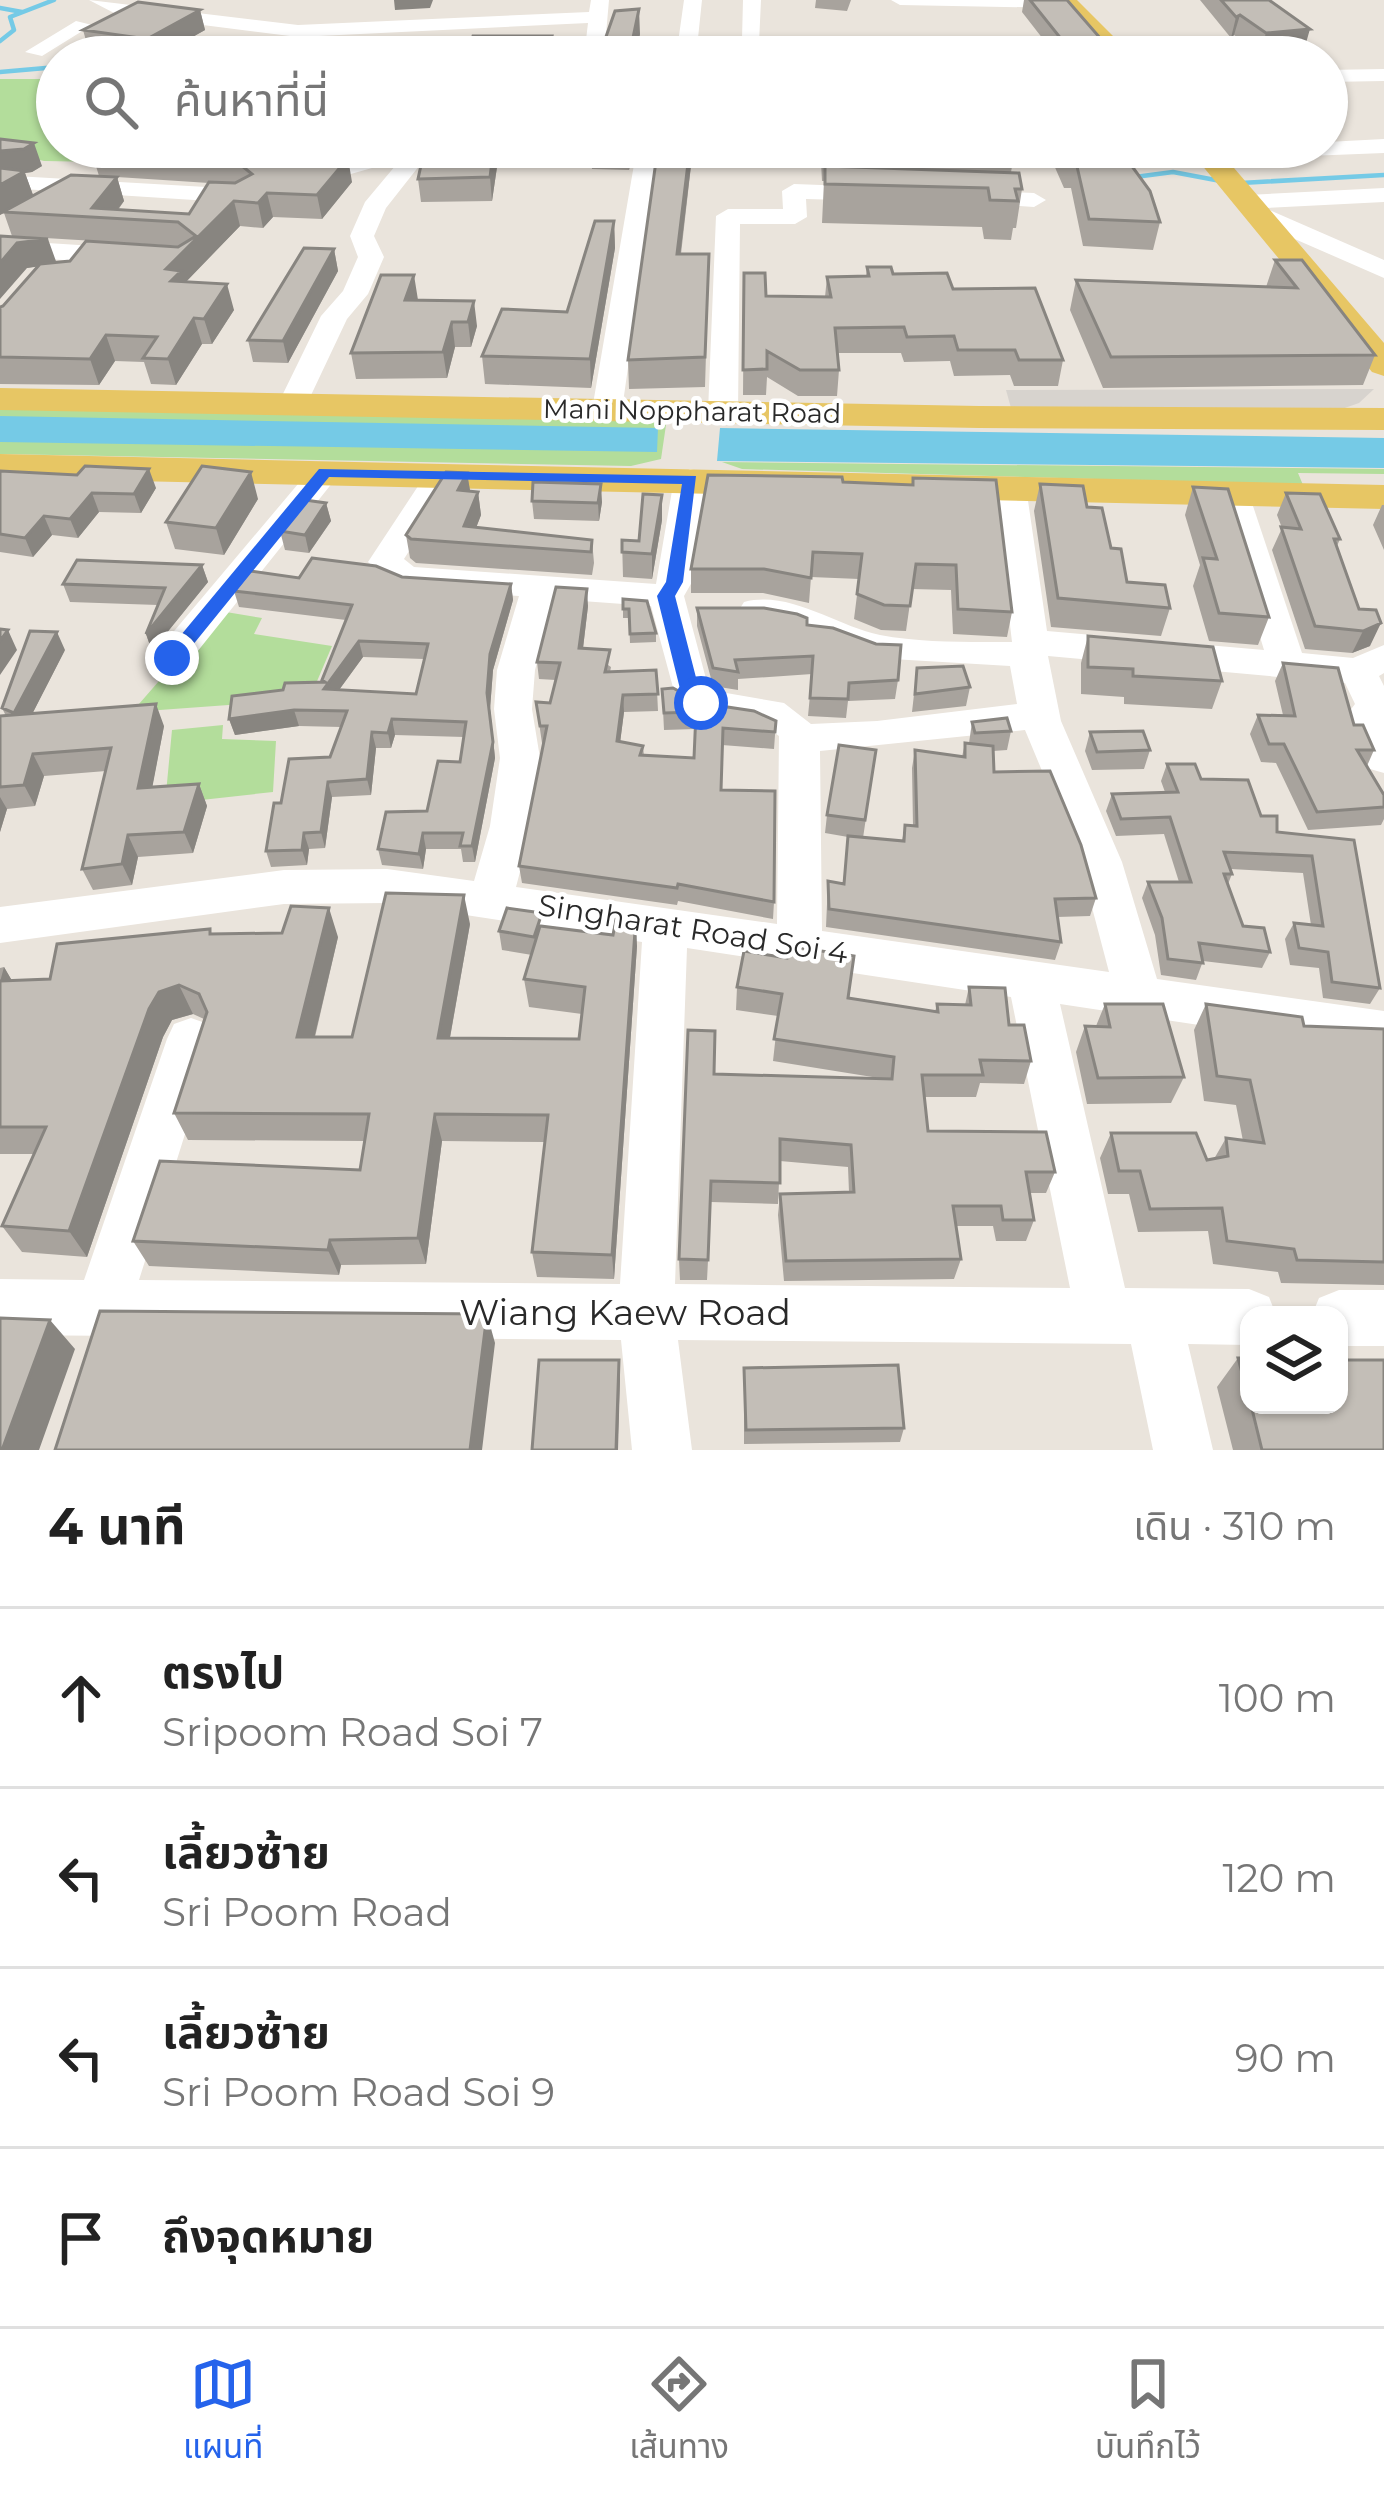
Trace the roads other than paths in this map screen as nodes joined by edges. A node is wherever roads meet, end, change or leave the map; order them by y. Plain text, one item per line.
1 (693, 0) edge
2 (752, 0) edge
3 (899, 0) edge
4 (1065, 2) edge
5 (107, 4) edge
6 (598, 9) edge
7 (83, 25) junction
8 (63, 36) edge
9 (169, 36) edge
10 (689, 36) edge
11 (752, 36) edge
12 (1100, 36) edge
13 (1384, 74) edge
14 (1348, 75) edge
15 (1384, 146) edge
16 (1348, 154) edge
17 (347, 168) edge
18 (406, 168) edge
19 (645, 168) edge
20 (1284, 168) edge
21 (319, 176) edge
22 (1230, 180) edge
23 (15, 183) edge
24 (69, 189) junction
25 (1384, 195) edge
26 (241, 196) edge
27 (1034, 200) dead end
28 (17, 221) edge
29 (0, 248) edge
30 (84, 254) junction
31 (145, 257) edge
32 (1384, 270) edge
33 (39, 277) edge
34 (1384, 365) edge
35 (0, 398) edge
36 (293, 404) junction
37 (607, 410) junction
38 (1373, 415) edge
39 (705, 417) junction
40 (0, 466) edge
41 (325, 472) junction
42 (700, 472) junction
43 (441, 475) junction
44 (1010, 487) junction
45 (1233, 494) junction
46 (1384, 497) edge
47 (539, 588) junction
48 (667, 603) junction
49 (1029, 648) junction
50 (172, 658) dead end
51 (1286, 662) junction
52 (1371, 664) edge
53 (1040, 715) junction
54 (800, 738) junction
55 (1384, 759) edge
56 (491, 898) junction
57 (666, 924) junction
58 (0, 925) edge
59 (799, 945) junction
60 (1030, 981) junction
61 (1138, 996) junction
62 (1384, 1031) edge
63 (191, 1040) dead end
64 (0, 1307) edge
65 (102, 1308) junction
66 (646, 1312) junction
67 (1128, 1316) junction
68 (1240, 1317) edge
69 (1348, 1318) edge
70 (1384, 1318) edge
71 (662, 1450) edge
72 (1183, 1450) edge

1 - 10 street
2 - 11 street
3 - 4 street
4 - 12 main road
5 - 6 street
5 - 7 street
7 - 8 street
7 - 9 street
13 - 14 street
15 - 16 street
17 - 21 street
18 - 36 street
19 - 37 street
20 - 22 street
22 - 25 street
22 - 32 street
22 - 34 main road
23 - 24 street
24 - 26 street
24 - 28 street
27 - 39 street
29 - 30 street
30 - 31 street
30 - 33 street
35 - 36 main road, Mani Noppharat Road
36 - 37 main road, Mani Noppharat Road
37 - 39 main road, Mani Noppharat Road
38 - 39 main road, Mani Noppharat Road
39 - 42 main road
40 - 41 main road
41 - 43 main road
41 - 50 street
42 - 43 main road
42 - 44 main road
42 - 48 street
43 - 47 street
44 - 45 main road
44 - 49 street
45 - 46 main road
45 - 51 street
47 - 48 street
47 - 56 street
48 - 49 street
48 - 54 street
49 - 51 street
49 - 53 street
51 - 52 street
52 - 55 street
53 - 54 street
53 - 61 street
54 - 59 street
56 - 57 street, Singharat Road Soi 4
56 - 58 street, Singharat Road Soi 4
57 - 59 street, Singharat Road Soi 4
57 - 66 street
59 - 60 street, Singharat Road Soi 4
60 - 61 street, Singharat Road Soi 4
60 - 67 street
61 - 62 street, Singharat Road Soi 4
63 - 65 street
64 - 65 street, Wiang Kaew Road
65 - 66 street, Wiang Kaew Road
66 - 67 street, Wiang Kaew Road
66 - 71 street
67 - 68 street, Wiang Kaew Road
67 - 72 street
69 - 70 street

